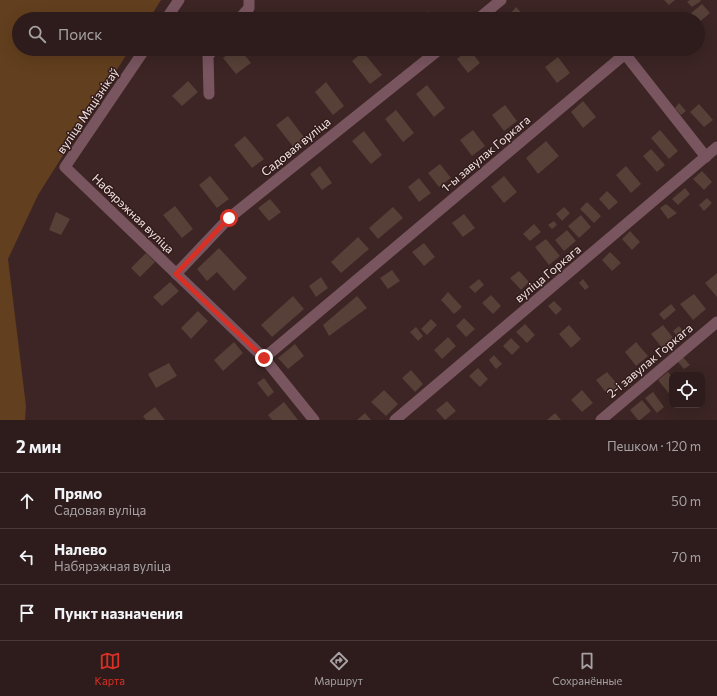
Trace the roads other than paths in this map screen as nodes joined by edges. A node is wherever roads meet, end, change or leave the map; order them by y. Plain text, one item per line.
1 (179, 0) edge
2 (250, 0) edge
3 (502, 0) edge
4 (171, 12) edge
5 (245, 12) edge
6 (487, 12) edge
7 (140, 56) edge
8 (208, 56) edge
9 (431, 56) edge
10 (623, 56) edge
11 (627, 56) edge
12 (209, 94) dead end
13 (717, 147) edge
14 (706, 156) junction
15 (65, 167) joint
16 (176, 274) junction
17 (717, 322) edge
18 (264, 358) junction
19 (314, 420) edge
20 (395, 420) edge
21 (601, 420) edge

1 - 4 street
2 - 5 street
3 - 6 street
7 - 15 street, вуліца Мяцізнікаў
8 - 12 street
9 - 16 street, Садовая вуліца
10 - 18 street, 1-ы завулак Горкага
11 - 14 street, 1-ы завулак Горкага
13 - 14 street, вуліца Горкага
14 - 20 street, вуліца Горкага
15 - 16 street, Набярэжная вуліца
16 - 18 street, Набярэжная вуліца
17 - 21 street, 2-і завулак Горкага
18 - 19 street, Набярэжная вуліца

